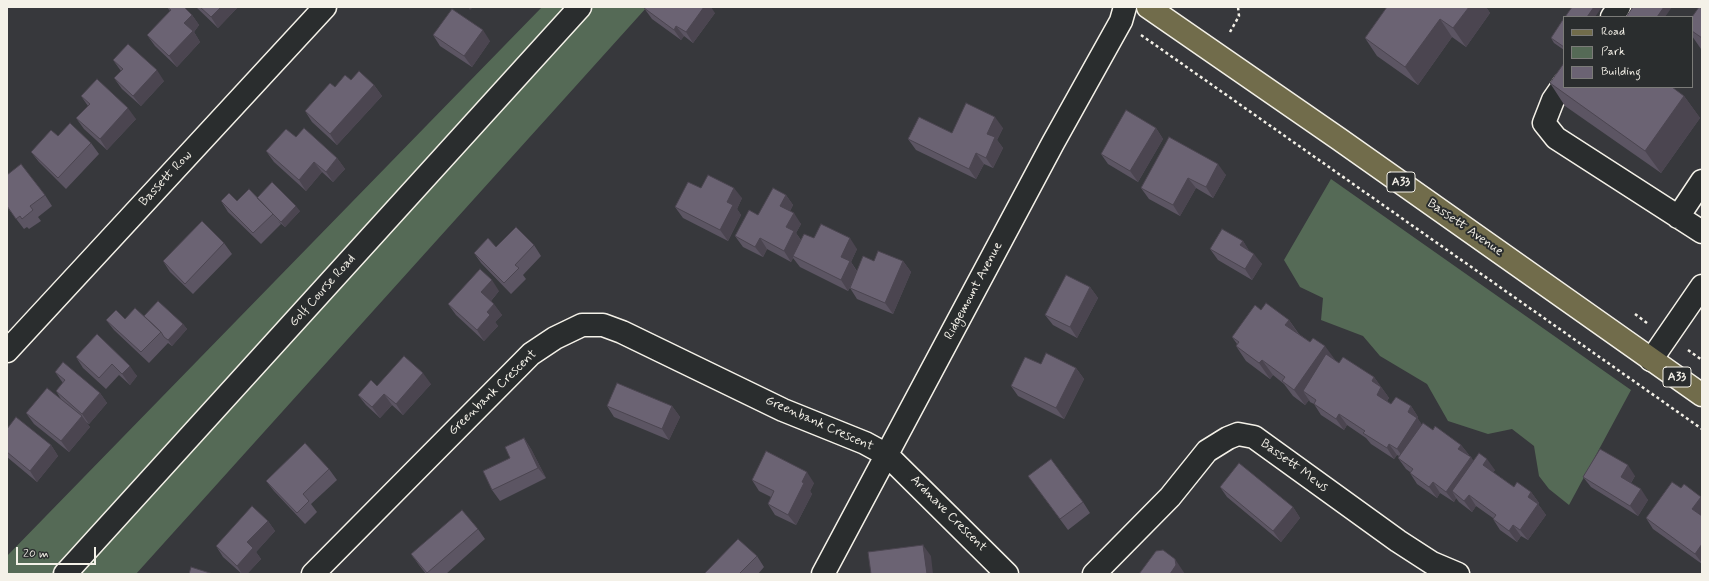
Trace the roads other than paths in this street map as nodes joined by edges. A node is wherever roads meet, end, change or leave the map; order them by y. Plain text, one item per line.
1 (325, 7) edge
2 (580, 7) edge
3 (1125, 7) edge
4 (1148, 7) edge
5 (1619, 7) edge
6 (1613, 16) edge
7 (1563, 85) edge
8 (1702, 181) edge
9 (1678, 217) junction
10 (1702, 232) edge
11 (1702, 286) edge
12 (7, 351) edge
13 (1651, 360) junction
14 (1702, 395) edge
15 (887, 455) junction
16 (65, 574) edge
17 (313, 574) edge
18 (823, 574) edge
19 (1008, 574) edge
20 (1094, 574) edge
21 (1458, 574) edge

1 - 12 street, Bassett Row
2 - 16 street, Golf Course Road
3 - 15 street, Ridgemount Avenue
4 - 13 main road, Bassett Avenue / A33
5 - 6 street
7 - 9 street
8 - 9 street
9 - 10 street
11 - 13 street
13 - 14 main road, Bassett Avenue / A33
15 - 17 street, Greenbank Crescent
15 - 18 street, Ridgemount Avenue
15 - 19 street, Ardnave Crescent
20 - 21 street, Bassett Mews

